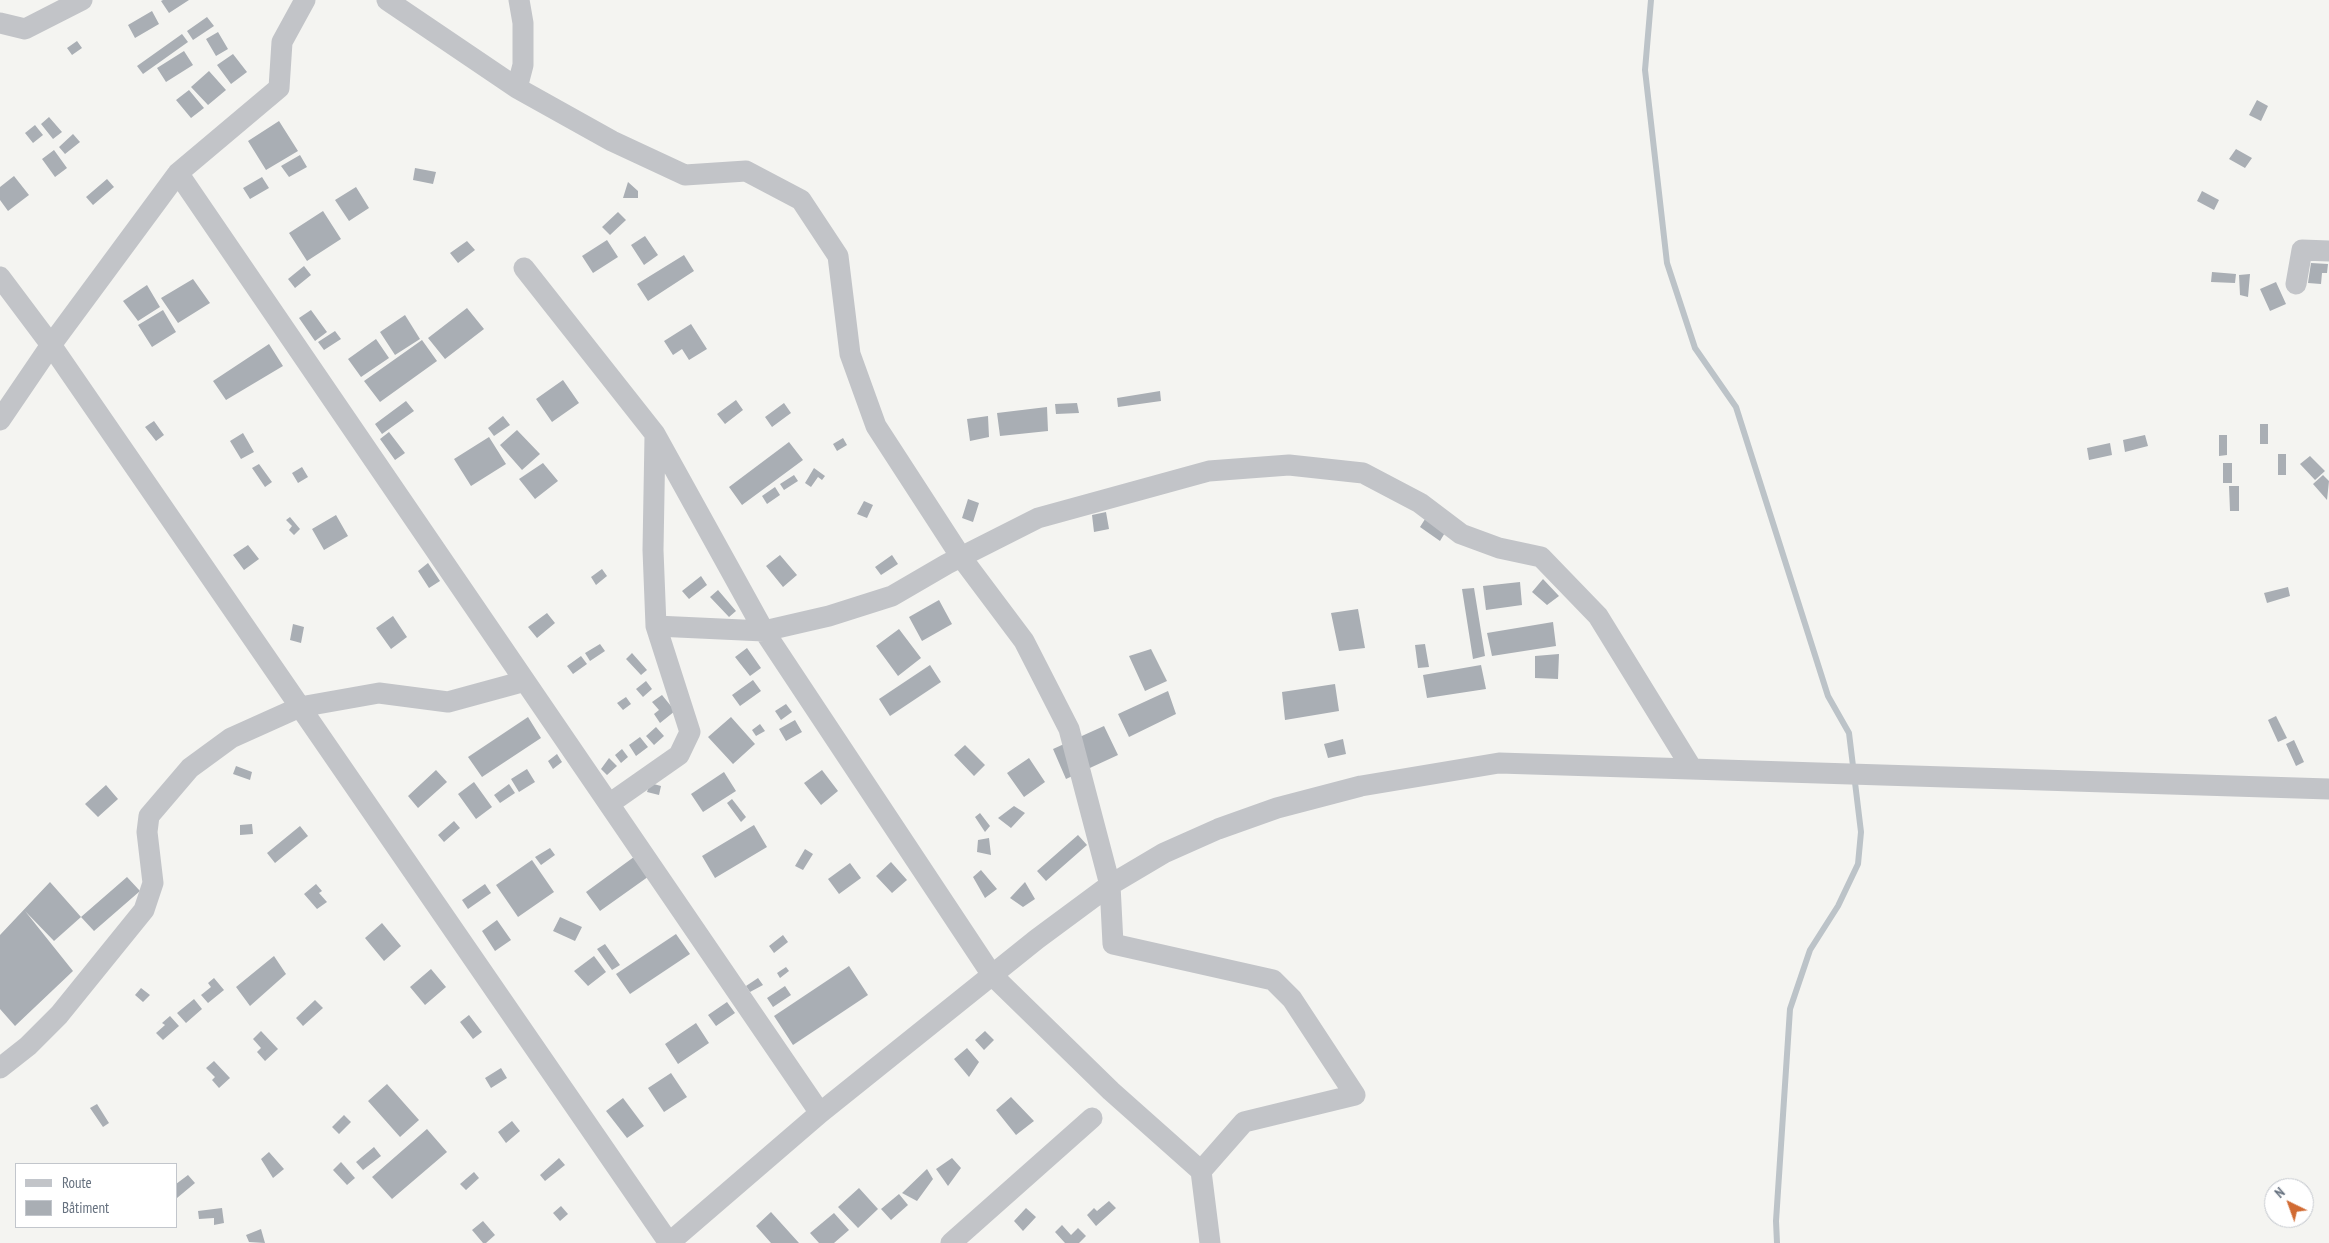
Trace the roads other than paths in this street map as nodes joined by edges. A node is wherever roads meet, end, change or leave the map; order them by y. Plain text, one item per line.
1 (82, 0) edge
2 (305, 0) edge
3 (387, 0) edge
4 (519, 0) edge
5 (0, 23) edge
6 (518, 88) junction
7 (178, 173) junction
8 (2329, 251) edge
9 (524, 268) dead end
10 (0, 277) edge
11 (2296, 284) dead end
12 (51, 345) junction
13 (0, 420) edge
14 (655, 434) junction
15 (961, 557) junction
16 (656, 626) junction
17 (764, 631) junction
18 (525, 681) junction
19 (300, 707) junction
20 (1691, 768) junction
21 (2329, 789) edge
22 (609, 804) junction
23 (1110, 885) junction
24 (992, 975) junction
25 (0, 1068) edge
26 (820, 1113) junction
27 (1092, 1118) dead end
28 (1201, 1170) junction
29 (669, 1243) edge
30 (950, 1243) edge
31 (1210, 1243) edge

1 - 5 street
2 - 7 street
3 - 6 street
4 - 6 street
6 - 15 street
7 - 12 street
7 - 18 street
8 - 11 street
9 - 14 street
10 - 12 street
12 - 13 street
12 - 19 street
14 - 16 street
14 - 17 street
15 - 17 street
15 - 20 street
15 - 23 street
16 - 17 street
16 - 22 street
17 - 24 street
18 - 19 street
18 - 22 street
19 - 25 street
19 - 29 street
20 - 21 street
20 - 23 street
22 - 26 street
23 - 24 street
23 - 28 street
24 - 26 street
24 - 28 street
26 - 29 street
27 - 30 street
28 - 31 street

